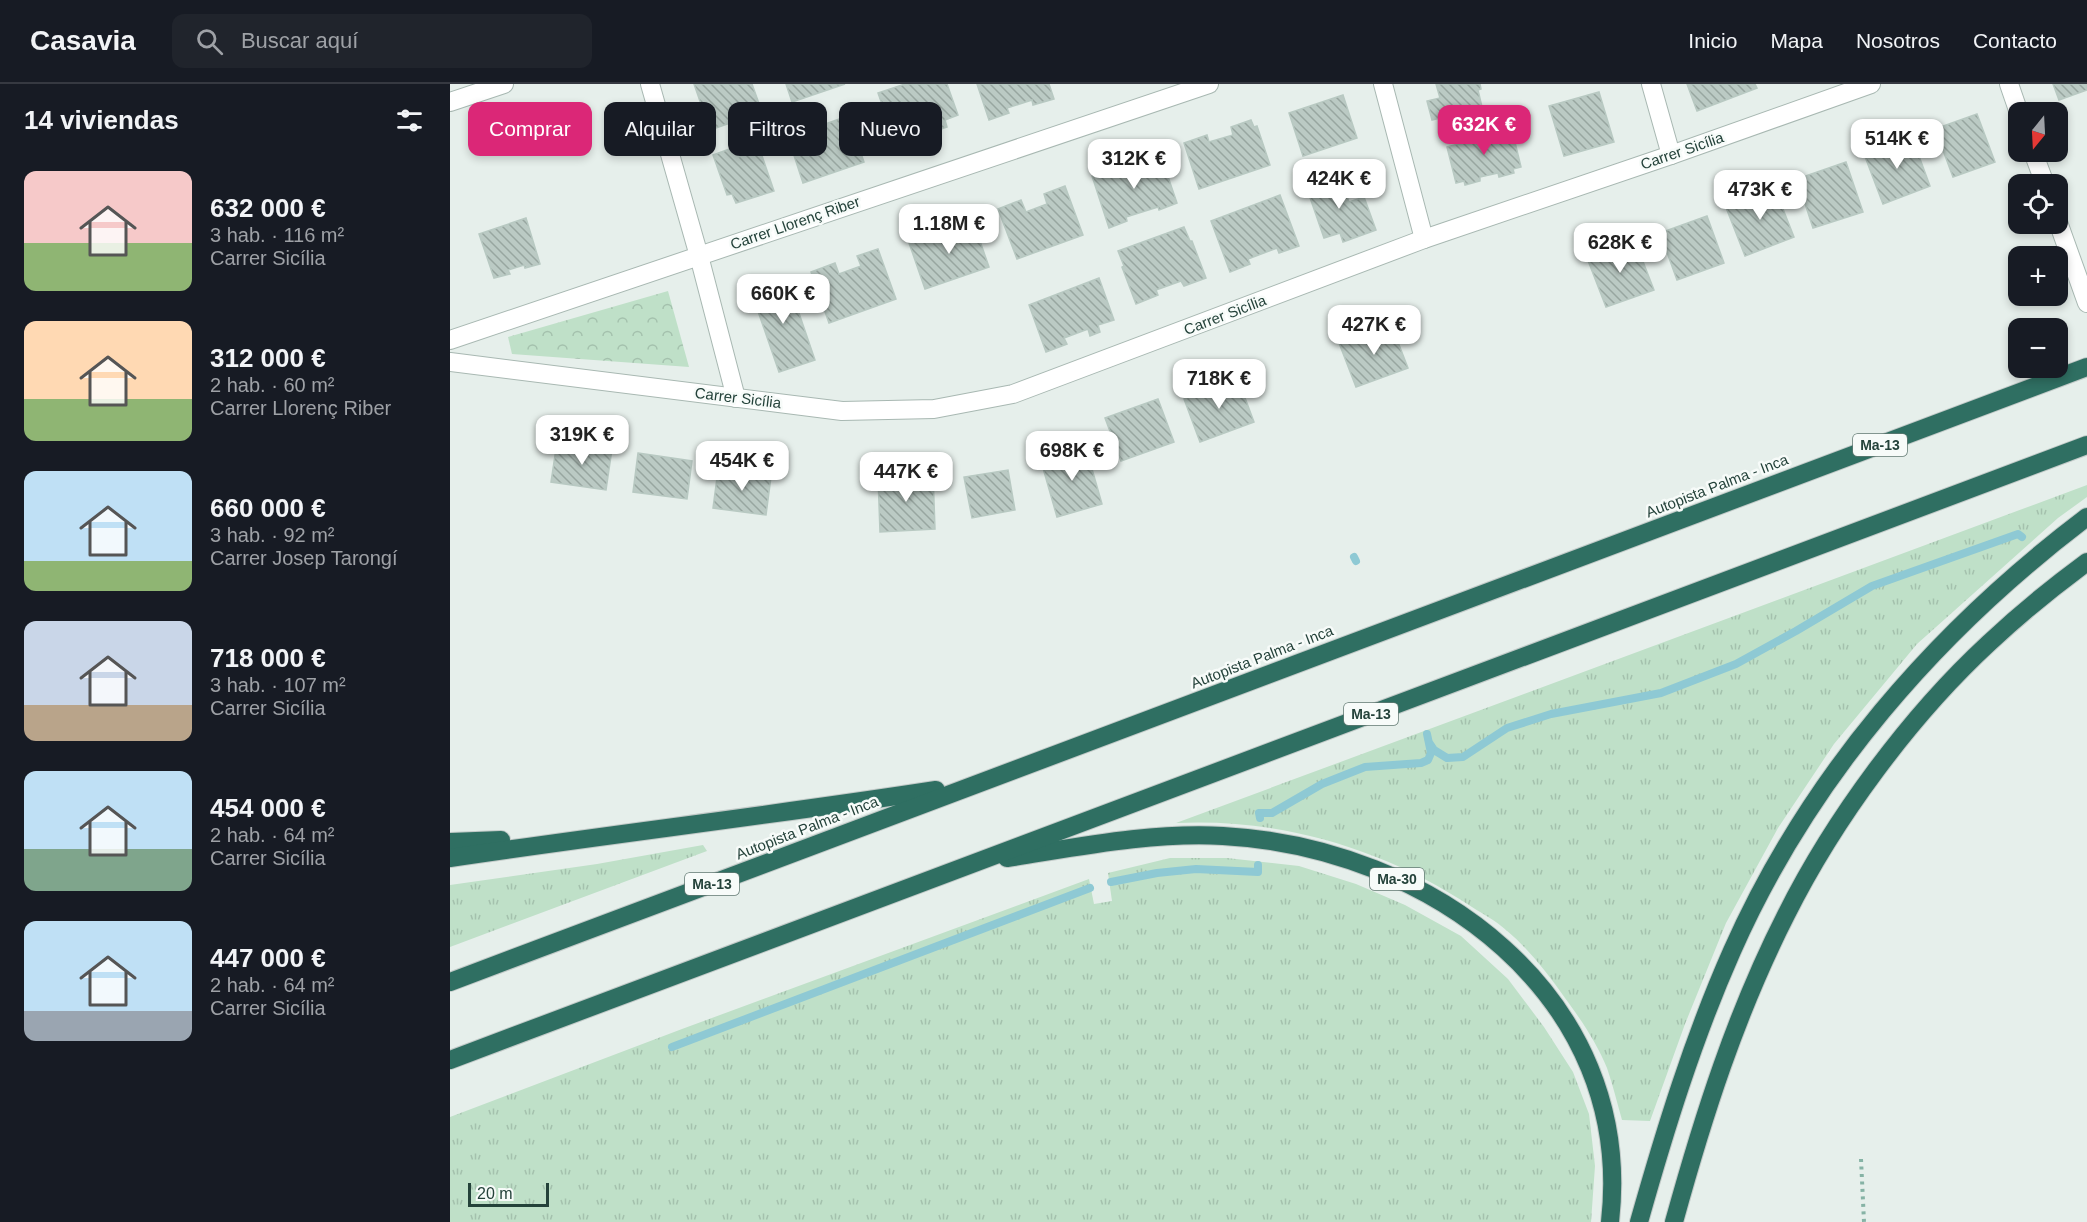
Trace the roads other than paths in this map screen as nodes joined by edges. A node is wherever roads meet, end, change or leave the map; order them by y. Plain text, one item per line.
1 (504, 84) edge
2 (650, 84) edge
3 (1209, 84) edge
4 (1383, 84) edge
5 (1651, 84) edge
6 (1870, 84) edge
7 (2009, 84) edge
8 (450, 102) edge
9 (2015, 102) edge
10 (1671, 156) junction
11 (2062, 234) edge
12 (1424, 239) junction
13 (699, 256) junction
14 (2087, 303) edge
15 (450, 340) edge
16 (450, 362) edge
17 (2087, 367) edge
18 (735, 398) junction
19 (2087, 445) edge
20 (2087, 517) edge
21 (2087, 562) edge
22 (973, 784) junction
23 (598, 836) junction
24 (450, 842) edge
25 (450, 858) edge
26 (972, 863) junction
27 (450, 982) edge
28 (450, 1060) edge
29 (1610, 1222) edge
30 (1639, 1222) edge
31 (1674, 1222) edge

1 - 8 street
2 - 13 street
3 - 13 street, Carrer Llorenç Riber
4 - 12 street
5 - 10 street
6 - 10 street, Carrer Sicília
7 - 9 street
10 - 12 street, Carrer Sicília
11 - 14 street
12 - 18 street, Carrer Sicília
13 - 15 street, Carrer Llorenç Riber
13 - 18 street
16 - 18 street, Carrer Sicília
17 - 22 highway, Autopista Palma - Inca / Ma-13
19 - 26 highway, Ma-13
20 - 30 highway
21 - 31 highway
22 - 23 highway
22 - 27 highway, Autopista Palma - Inca / Ma-13
23 - 24 highway
23 - 25 highway
26 - 28 highway, Ma-13
26 - 29 highway, Ma-30

